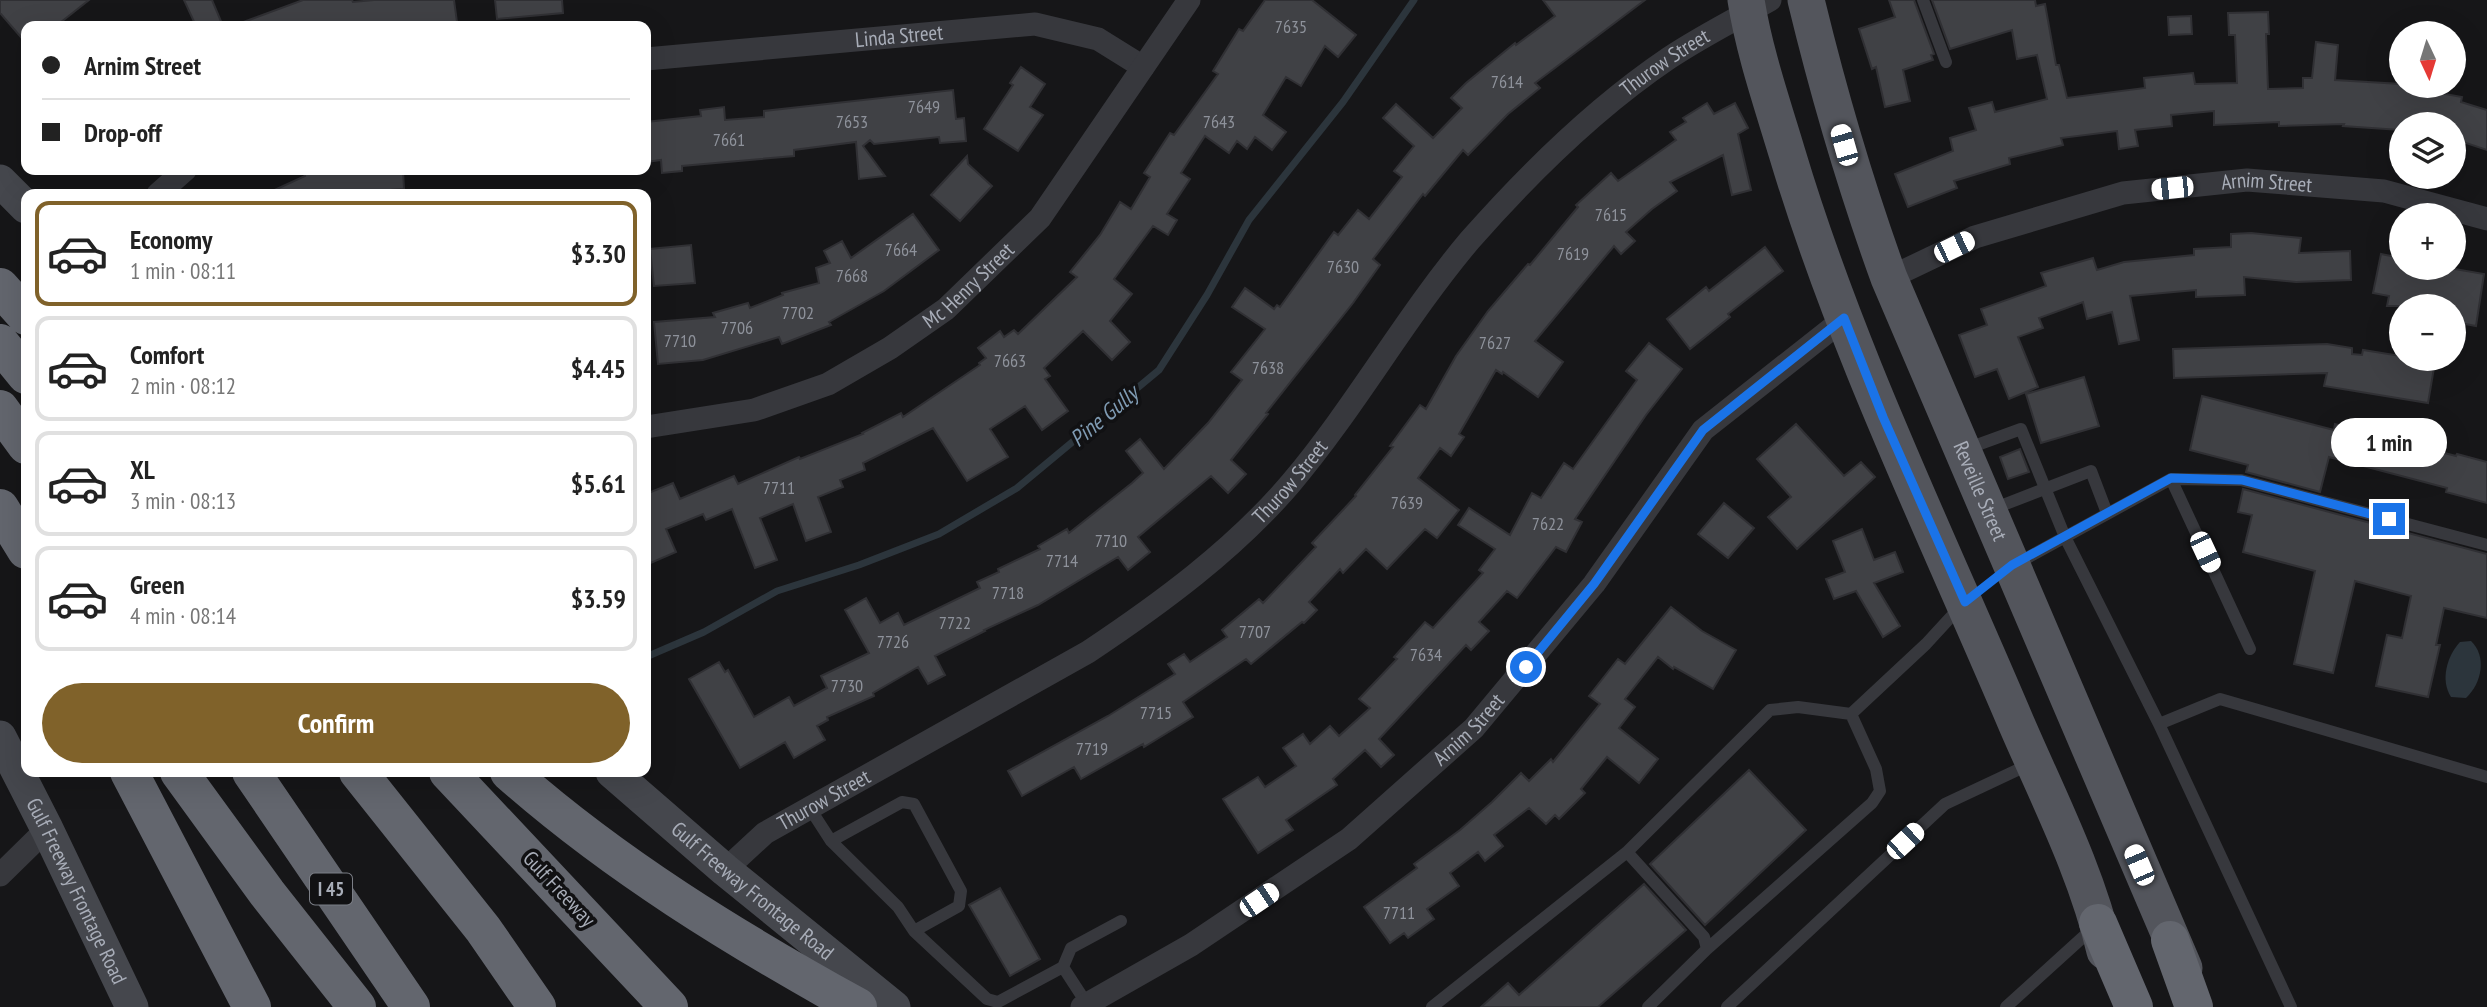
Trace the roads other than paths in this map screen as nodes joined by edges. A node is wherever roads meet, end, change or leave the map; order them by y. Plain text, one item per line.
1 (1189, 0) edge
2 (1806, 0) edge
3 (1923, 0) edge
4 (1755, 4) edge
5 (651, 59) edge
6 (1946, 62) dead end
7 (1143, 67) junction
8 (179, 175) edge
9 (0, 181) edge
10 (164, 189) edge
11 (21, 202) edge
12 (2487, 219) edge
13 (1889, 278) junction
14 (0, 286) edge
15 (21, 305) edge
16 (21, 310) edge
17 (1844, 318) junction
18 (0, 343) edge
19 (21, 369) edge
20 (0, 409) edge
21 (651, 427) edge
22 (21, 438) edge
23 (1963, 450) junction
24 (2171, 478) junction
25 (2046, 489) junction
26 (0, 508) edge
27 (1989, 510) junction
28 (2107, 513) junction
29 (2065, 537) junction
30 (21, 542) edge
31 (2487, 545) edge
32 (2012, 565) junction
33 (1965, 602) junction
34 (2250, 649) dead end
35 (1851, 714) junction
36 (2159, 724) junction
37 (0, 737) edge
38 (2033, 762) junction
39 (133, 777) edge
40 (182, 777) edge
41 (183, 777) edge
42 (254, 777) edge
43 (362, 777) edge
44 (453, 777) edge
45 (515, 777) edge
46 (618, 777) edge
47 (2487, 777) edge
48 (809, 807) junction
49 (47, 829) junction
50 (831, 841) junction
51 (1627, 852) junction
52 (725, 870) junction
53 (0, 875) edge
54 (1121, 921) dead end
55 (2098, 923) junction
56 (914, 931) junction
57 (2170, 940) junction
58 (1707, 949) junction
59 (1063, 967) junction
60 (638, 973) junction
61 (1084, 1006) edge
62 (131, 1007) edge
63 (252, 1007) edge
64 (338, 1007) edge
65 (357, 1007) edge
66 (411, 1007) edge
67 (537, 1007) edge
68 (669, 1007) edge
69 (678, 1007) edge
70 (858, 1007) edge
71 (894, 1007) edge
72 (1432, 1007) edge
73 (1648, 1007) edge
74 (1727, 1007) edge
75 (2006, 1007) edge
76 (2118, 1007) edge
77 (2134, 1007) edge
78 (2194, 1007) edge
79 (2203, 1007) edge
80 (2291, 1007) edge

1 - 7 street, Mc Henry Street
2 - 13 main road, Reveille Street
3 - 6 lane
4 - 17 main road
4 - 48 street, Thurow Street
5 - 7 street, Linda Street
7 - 21 street, Mc Henry Street
8 - 10 street
9 - 11 main road
12 - 13 street, Arnim Street
13 - 23 main road, Reveille Street
14 - 15 highway
14 - 16 highway
17 - 33 main road
17 - 61 street, Arnim Street
18 - 19 highway
20 - 22 highway
23 - 25 lane
23 - 27 main road, Reveille Street
24 - 28 lane
24 - 31 lane
24 - 34 lane
25 - 27 lane
25 - 28 lane
25 - 29 lane
26 - 30 highway
27 - 32 main road, Reveille Street
28 - 29 lane
29 - 32 lane
29 - 36 lane
32 - 33 main road
32 - 57 main road, Reveille Street
33 - 35 lane
33 - 38 main road
35 - 51 lane
35 - 58 lane
36 - 47 lane
36 - 80 lane
37 - 49 main road, Gulf Freeway Frontage Road
38 - 55 main road
38 - 74 lane
39 - 63 highway
40 - 64 highway
41 - 65 highway
42 - 66 highway, I 45
43 - 67 highway
44 - 60 highway, Gulf Freeway
45 - 70 highway
46 - 52 main road, Gulf Freeway Frontage Road
48 - 50 lane
48 - 52 street, Thurow Street
49 - 53 street
49 - 62 main road, Gulf Freeway Frontage Road
50 - 56 lane
50 - 56 lane
51 - 58 lane
51 - 72 lane
52 - 71 main road, Gulf Freeway Frontage Road
54 - 59 lane
55 - 75 lane
55 - 76 main road
55 - 77 highway
56 - 59 lane
57 - 78 highway
57 - 79 main road, Reveille Street
58 - 73 lane
59 - 61 lane
60 - 68 highway, Gulf Freeway
60 - 69 highway

